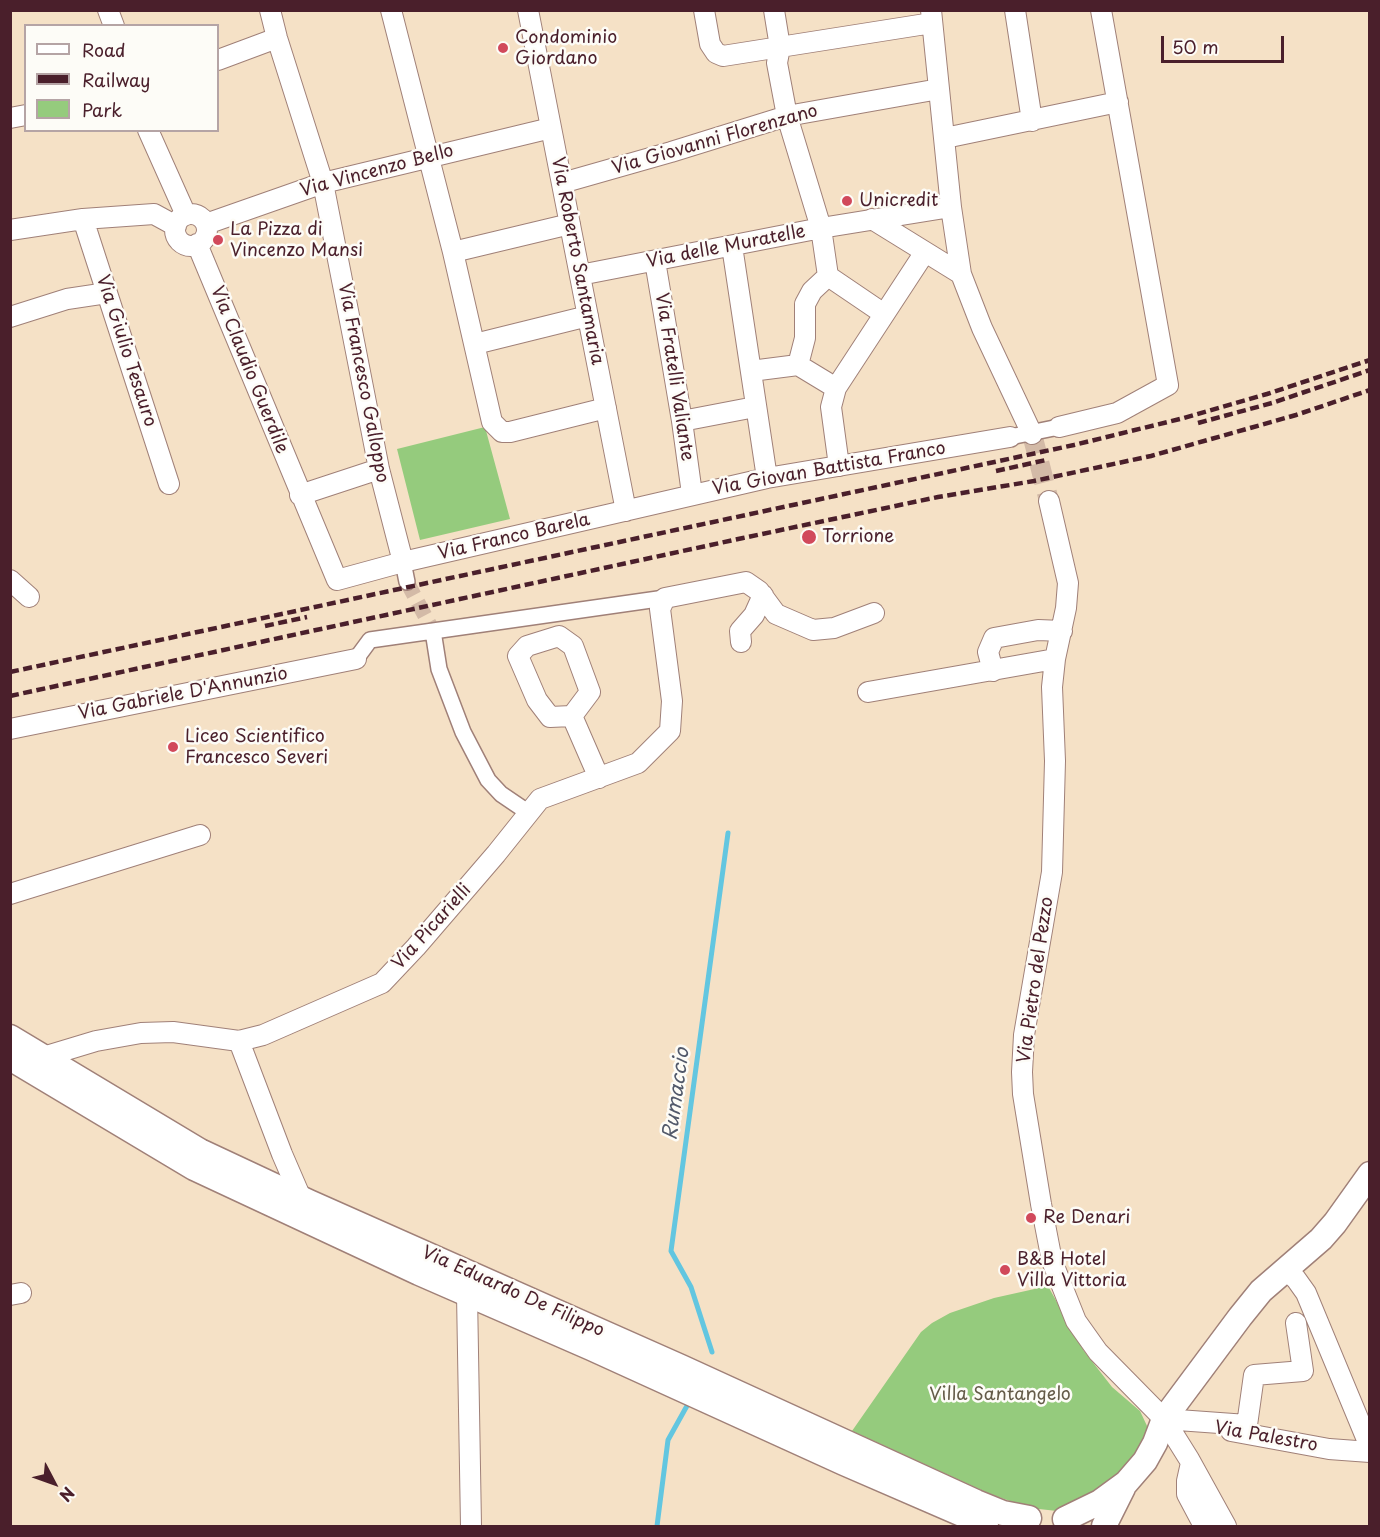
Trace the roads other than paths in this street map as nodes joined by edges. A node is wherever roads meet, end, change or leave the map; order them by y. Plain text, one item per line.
1 (270, 10) edge
2 (391, 10) edge
3 (528, 10) edge
4 (704, 10) edge
5 (774, 10) edge
6 (1015, 10) edge
7 (1101, 10) edge
8 (931, 17) edge
9 (277, 38) junction
10 (780, 47) junction
11 (219, 60) edge
12 (939, 89) junction
13 (1118, 102) junction
14 (787, 116) junction
15 (1032, 121) junction
16 (551, 128) junction
17 (149, 132) edge
18 (945, 138) junction
19 (429, 157) junction
20 (323, 183) junction
21 (562, 183) junction
22 (951, 207) junction
23 (83, 219) junction
24 (872, 219) junction
25 (181, 220) junction
26 (206, 224) junction
27 (570, 224) junction
28 (822, 228) junction
29 (10, 230) edge
30 (197, 244) junction
31 (732, 246) junction
32 (453, 252) junction
33 (925, 252) junction
34 (655, 261) junction
35 (961, 274) junction
36 (580, 275) junction
37 (828, 276) junction
38 (107, 293) junction
39 (884, 314) junction
40 (588, 316) junction
41 (10, 317) edge
42 (475, 344) junction
43 (798, 365) junction
44 (751, 371) junction
45 (836, 388) junction
46 (755, 407) junction
47 (606, 408) junction
48 (682, 421) junction
49 (1059, 427) joint
50 (1032, 434) junction
51 (1010, 437) joint
52 (839, 466) junction
53 (379, 469) junction
54 (767, 478) junction
55 (169, 484) dead end
56 (692, 494) junction
57 (300, 495) junction
58 (1048, 501) tunnel mouth
59 (626, 511) junction
60 (403, 562) junction
61 (10, 580) edge
62 (407, 582) tunnel mouth
63 (757, 585) junction
64 (29, 597) dead end
65 (665, 598) junction
66 (874, 613) dead end
67 (433, 631) junction
68 (1062, 632) junction
69 (741, 642) dead end
70 (356, 659) joint
71 (1055, 659) junction
72 (993, 671) junction
73 (868, 692) dead end
74 (572, 716) dead end
75 (10, 729) edge
76 (599, 778) junction
77 (529, 813) junction
78 (200, 835) dead end
79 (10, 894) edge
80 (10, 1037) edge
81 (239, 1041) junction
82 (43, 1057) junction
83 (13, 1063) edge
84 (1370, 1174) edge
85 (301, 1198) junction
86 (1284, 1269) junction
87 (467, 1294) junction
88 (1296, 1323) dead end
89 (1164, 1419) junction
90 (1370, 1447) edge
91 (1370, 1452) edge
92 (1191, 1463) junction
93 (1126, 1483) junction
94 (1022, 1522) edge
95 (1071, 1523) edge
96 (471, 1527) edge
97 (986, 1527) edge
98 (1104, 1527) edge
99 (1204, 1527) edge
100 (1226, 1527) edge

1 - 9 street, Via Francesco Galloppo
2 - 19 street
3 - 16 street, Via Roberto Santamaria
4 - 10 street
5 - 10 street
6 - 15 street
7 - 13 street
8 - 10 street
8 - 12 street
9 - 11 street
9 - 20 street, Via Francesco Galloppo
10 - 14 street
12 - 14 street, Via Giovanni Florenzano
12 - 18 street
13 - 15 street
13 - 49 street
14 - 21 street, Via Giovanni Florenzano
14 - 28 street
15 - 18 street
16 - 19 street, Via Vincenzo Bello
16 - 21 street, Via Roberto Santamaria
17 - 25 street
18 - 22 street
19 - 20 street, Via Vincenzo Bello
19 - 32 street
20 - 26 street, Via Vincenzo Bello
20 - 53 street, Via Francesco Galloppo
21 - 27 street, Via Roberto Santamaria
22 - 24 street, Via delle Muratelle
22 - 35 street
23 - 25 street
23 - 29 street
23 - 38 street, Via Giulio Tesauro
24 - 28 street, Via delle Muratelle
24 - 33 street
25 - 26 street
25 - 30 street
26 - 30 street
27 - 32 street
27 - 36 street, Via Roberto Santamaria
28 - 31 street, Via delle Muratelle
28 - 37 street
30 - 57 street, Via Claudio Guerdile
31 - 34 street, Via delle Muratelle
31 - 44 street
32 - 42 street
33 - 35 street
33 - 39 street
34 - 36 street, Via delle Muratelle
34 - 48 street, Via Fratelli Valiante
35 - 50 street
36 - 40 street, Via Roberto Santamaria
37 - 39 street
37 - 43 street
38 - 41 street
38 - 55 street, Via Giulio Tesauro
39 - 45 street
40 - 42 street
40 - 47 street, Via Roberto Santamaria
42 - 47 street
43 - 44 street
43 - 45 street
44 - 46 street
45 - 52 street
46 - 48 street
46 - 54 street
47 - 59 street, Via Roberto Santamaria
48 - 56 street, Via Fratelli Valiante
49 - 50 street, Via Giovan Battista Franco
50 - 51 street, Via Giovan Battista Franco
51 - 52 street, Via Giovan Battista Franco
52 - 54 street, Via Giovan Battista Franco
53 - 57 street
53 - 60 street, Via Francesco Galloppo
54 - 56 street, Via Giovan Battista Franco
56 - 59 street, Via Giovan Battista Franco
57 - 60 street, Via Claudio Guerdile
58 - 68 street, Via Pietro del Pezzo
59 - 60 street, Via Franco Barela
60 - 62 street, Via Francesco Galloppo
61 - 64 street
63 - 65 street
63 - 66 street
63 - 69 street
65 - 67 street
65 - 76 street, Via Picarielli
67 - 70 street
67 - 77 street
68 - 71 street, Via Pietro del Pezzo
68 - 72 street
70 - 75 street, Via Gabriele D'Annunzio
71 - 72 street
71 - 89 street, Via Pietro del Pezzo
72 - 73 street
74 - 76 street
76 - 77 street, Via Picarielli
77 - 81 street, Via Picarielli
78 - 79 street
80 - 82 street, Via Eduardo De Filippo
81 - 82 street, Via Picarielli
81 - 85 street
82 - 85 street, Via Eduardo De Filippo
83 - 87 street, Via Eduardo De Filippo
84 - 86 street
85 - 94 street, Via Eduardo De Filippo
86 - 89 street
86 - 90 street
87 - 96 street
87 - 97 street, Via Eduardo De Filippo
88 - 89 street
89 - 91 street, Via Palestro
89 - 92 street, Via Pietro del Pezzo
89 - 93 street
92 - 99 street
92 - 100 street, Via Pietro del Pezzo
93 - 95 street
93 - 98 street
94 - 95 street, Via Eduardo De Filippo

